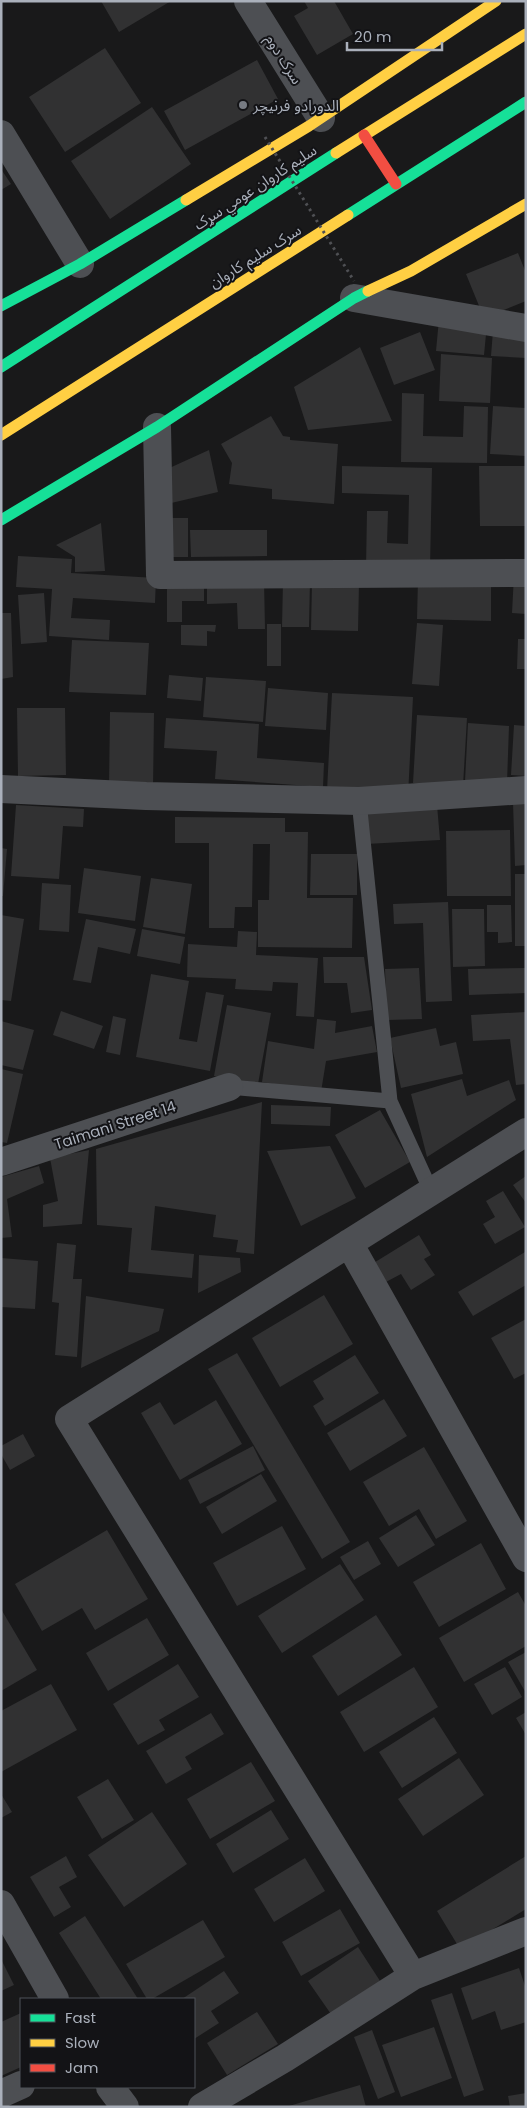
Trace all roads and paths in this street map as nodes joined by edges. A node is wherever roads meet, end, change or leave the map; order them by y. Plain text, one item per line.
1 (248, 1) edge
2 (496, 1) edge
3 (526, 34) edge
4 (526, 102) edge
5 (321, 118) junction
6 (1, 134) edge
7 (364, 134) junction
8 (265, 137) dead end
9 (396, 184) junction
10 (526, 204) edge
11 (80, 264) junction
12 (354, 289) junction
13 (1, 306) edge
14 (526, 328) edge
15 (1, 367) edge
16 (156, 427) junction
17 (1, 435) edge
18 (1, 520) edge
19 (526, 573) edge
20 (1, 789) edge
21 (526, 790) edge
22 (359, 801) junction
23 (229, 1087) joint
24 (390, 1101) junction
25 (526, 1132) edge
26 (1, 1162) edge
27 (431, 1191) junction
28 (349, 1243) junction
29 (526, 1558) edge
30 (1, 1904) edge
31 (526, 1930) edge
32 (413, 1976) junction
33 (54, 1998) edge
34 (20, 2085) edge
35 (111, 2088) edge
36 (1, 2094) edge
37 (125, 2107) edge
38 (202, 2107) edge

1 - 5 street, سرک دوم
2 - 5 main road
3 - 7 main road, سلیم کاروان عومي سړک
4 - 9 main road, سرک سلیم کاروان
5 - 11 main road
6 - 11 street
7 - 9 main road
7 - 15 main road, سلیم کاروان عومي سړک
8 - 12 path, bridge
9 - 17 main road, سرک سلیم کاروان
10 - 12 main road
11 - 13 main road
12 - 14 street
12 - 16 main road
16 - 18 main road
16 - 19 street
20 - 22 street
21 - 22 street
22 - 24 lane
23 - 24 lane
23 - 26 street, Taimani Street 14
24 - 27 lane
25 - 27 street
27 - 28 street
28 - 29 street
28 - 32 street
30 - 33 street
31 - 32 street
32 - 38 street
34 - 36 street
35 - 37 street

